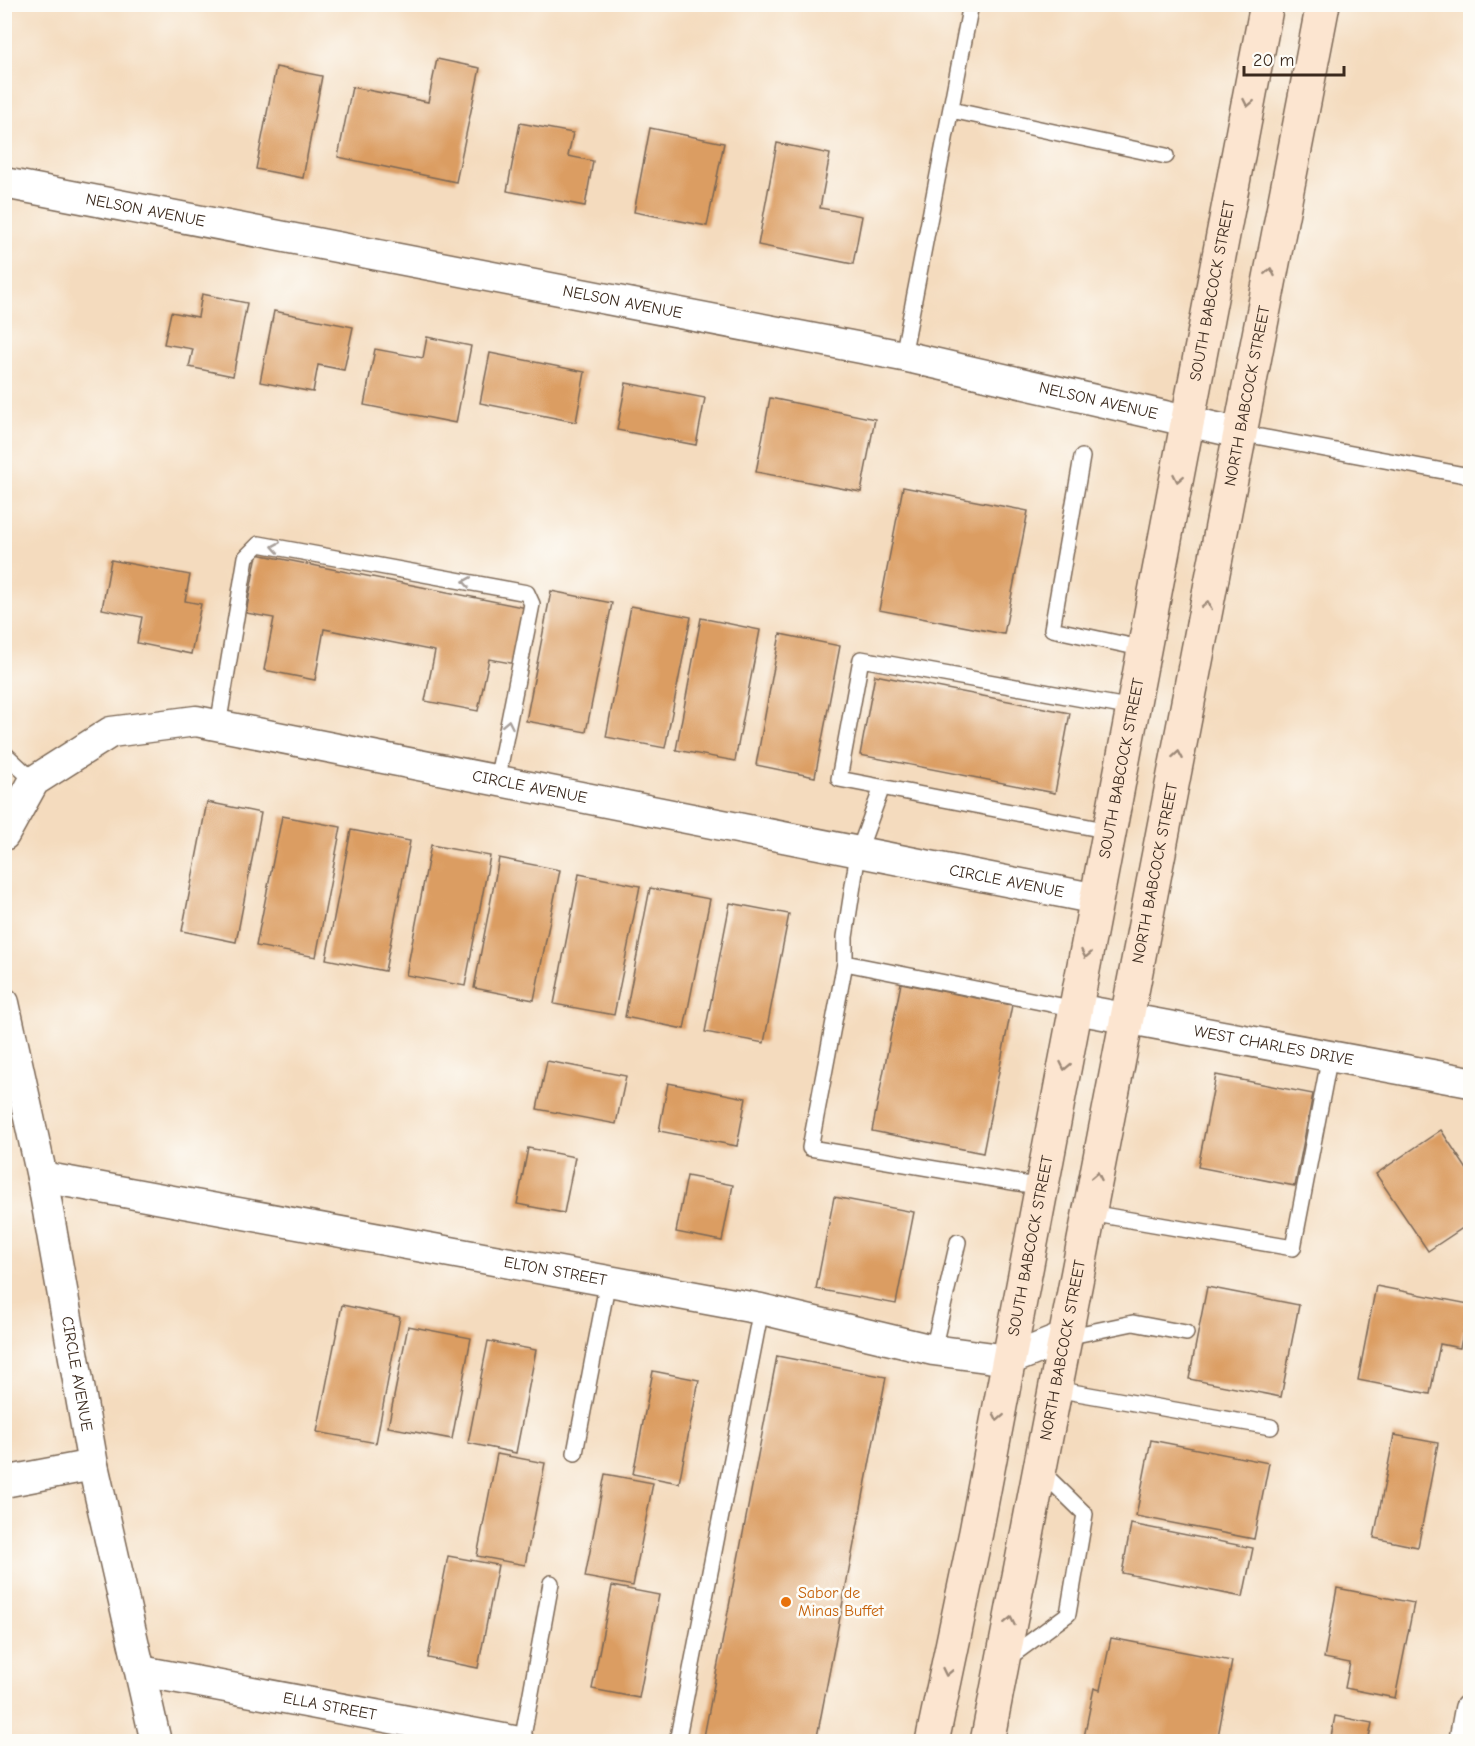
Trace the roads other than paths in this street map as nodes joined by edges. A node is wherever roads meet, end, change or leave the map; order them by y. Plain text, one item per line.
1 (971, 4) edge
2 (1267, 4) edge
3 (1323, 4) edge
4 (951, 110) junction
5 (1166, 156) dead end
6 (4, 183) edge
7 (903, 356) junction
8 (1189, 420) junction
9 (1239, 433) junction
10 (1082, 457) dead end
11 (1470, 476) edge
12 (1145, 649) junction
13 (1133, 708) junction
14 (218, 726) junction
15 (4, 753) edge
16 (34, 781) junction
17 (497, 781) junction
18 (882, 787) junction
19 (1110, 831) junction
20 (4, 835) edge
21 (858, 853) junction
22 (1097, 899) junction
23 (845, 963) junction
24 (4, 1003) edge
25 (1076, 1009) junction
26 (1128, 1019) junction
27 (1330, 1055) junction
28 (1470, 1082) edge
29 (42, 1177) junction
30 (1042, 1187) junction
31 (1090, 1213) junction
32 (958, 1242) dead end
33 (608, 1281) junction
34 (761, 1309) junction
35 (1186, 1333) dead end
36 (1066, 1337) junction
37 (933, 1350) junction
38 (1009, 1359) junction
39 (1055, 1389) junction
40 (1271, 1427) dead end
41 (575, 1453) dead end
42 (93, 1465) junction
43 (1039, 1470) junction
44 (4, 1482) edge
45 (551, 1583) dead end
46 (1002, 1663) junction
47 (141, 1671) junction
48 (1470, 1709) edge
49 (989, 1741) edge
50 (156, 1742) edge
51 (521, 1742) edge
52 (677, 1742) edge
53 (932, 1742) edge
54 (1464, 1742) edge

1 - 4 lane
2 -> 8 main road, SOUTH BABCOCK STREET
9 -> 3 main road, NORTH BABCOCK STREET
4 - 5 lane
4 - 7 lane
6 - 7 street, NELSON AVENUE
7 - 8 street, NELSON AVENUE
8 - 9 street, NELSON AVENUE
8 -> 12 main road, SOUTH BABCOCK STREET
9 - 11 lane
26 -> 9 main road, NORTH BABCOCK STREET
10 - 12 lane
12 - 13 main road, SOUTH BABCOCK STREET
13 - 18 lane
13 - 19 main road, SOUTH BABCOCK STREET
14 - 16 street, CIRCLE AVENUE
14 - 17 street, CIRCLE AVENUE
17 -> 14 lane
15 - 16 lane
16 - 20 street, CIRCLE AVENUE
17 - 21 street, CIRCLE AVENUE
18 - 19 lane
18 - 21 lane
19 - 22 main road, SOUTH BABCOCK STREET
21 - 22 street, CIRCLE AVENUE
21 - 23 lane
22 -> 25 main road, SOUTH BABCOCK STREET
23 - 25 lane
23 - 30 lane
24 - 29 street, CIRCLE AVENUE
25 - 26 street, WEST CHARLES DRIVE
25 -> 30 main road, SOUTH BABCOCK STREET
26 - 27 street, WEST CHARLES DRIVE
31 -> 26 main road, NORTH BABCOCK STREET
27 - 28 street, WEST CHARLES DRIVE
27 - 31 lane
29 - 33 street, ELTON STREET
29 - 42 street, CIRCLE AVENUE
30 - 38 main road, SOUTH BABCOCK STREET
31 - 36 main road, NORTH BABCOCK STREET
32 - 37 lane
33 - 34 street, ELTON STREET
33 - 41 lane
34 - 37 street, ELTON STREET
34 - 52 lane
35 - 36 lane
36 - 38 street, ELTON STREET
36 - 39 main road, NORTH BABCOCK STREET
37 - 38 street, ELTON STREET
38 -> 53 main road, SOUTH BABCOCK STREET
39 - 40 lane
39 - 43 main road, NORTH BABCOCK STREET
42 - 44 street
42 - 47 street, CIRCLE AVENUE
46 -> 43 main road, NORTH BABCOCK STREET
43 - 46 lane
45 - 51 lane
46 - 49 main road, NORTH BABCOCK STREET
47 - 50 street, CIRCLE AVENUE
47 - 51 street, ELLA STREET
48 - 54 street

